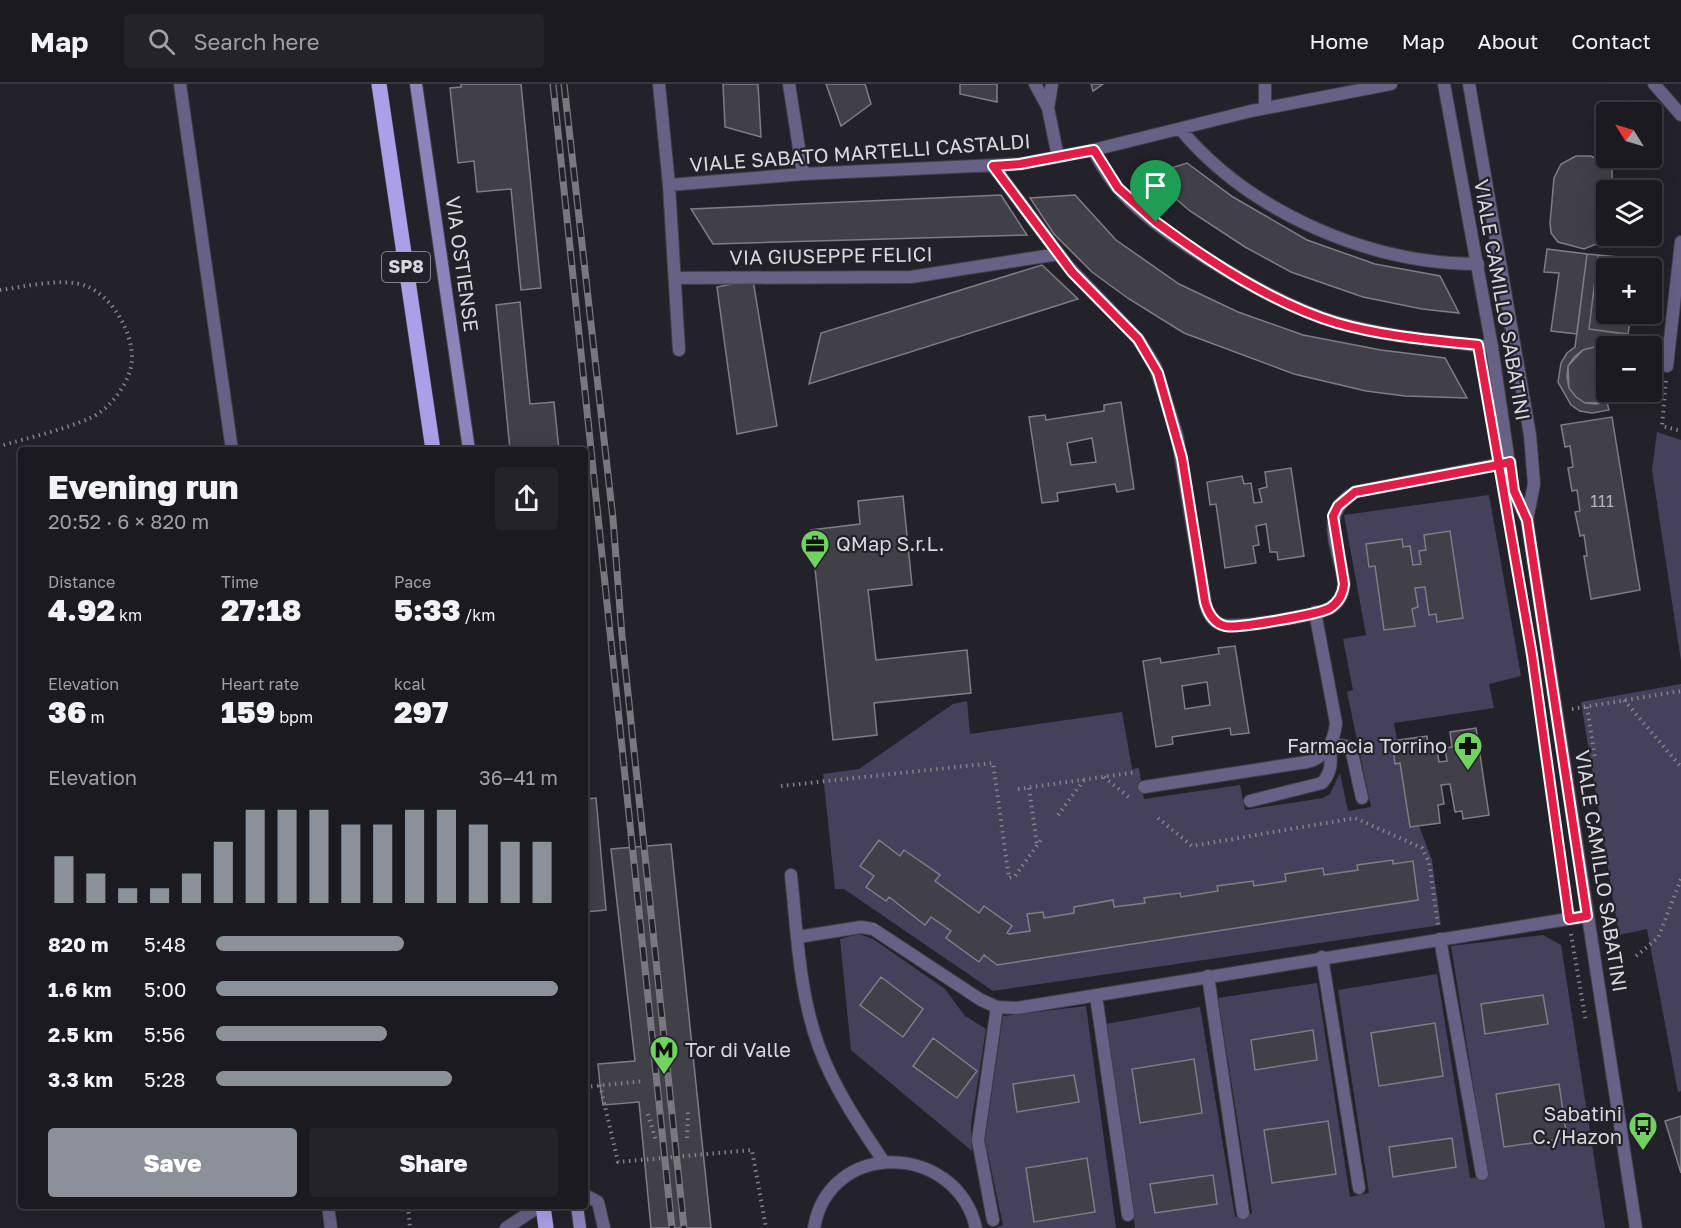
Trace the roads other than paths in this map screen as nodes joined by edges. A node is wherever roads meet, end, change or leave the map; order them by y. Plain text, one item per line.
1 (180, 84) edge
2 (379, 84) edge
3 (416, 84) edge
4 (659, 84) edge
5 (789, 84) edge
6 (1035, 84) edge
7 (1052, 84) edge
8 (1265, 84) edge
9 (1390, 84) edge
10 (1444, 84) edge
11 (1469, 84) edge
12 (1654, 84) edge
13 (1048, 108) junction
14 (1265, 108) junction
15 (1681, 116) edge
16 (1180, 130) junction
17 (1094, 150) junction
18 (1058, 157) junction
19 (993, 166) junction
20 (803, 174) junction
21 (669, 185) junction
22 (1681, 242) edge
23 (1059, 254) junction
24 (1478, 264) junction
25 (675, 278) junction
26 (1492, 347) junction
27 (679, 350) dead end
28 (1667, 366) road end
29 (232, 447) edge
30 (433, 447) edge
31 (469, 447) edge
32 (1510, 462) junction
33 (1527, 520) junction
34 (1315, 612) junction
35 (1330, 744) junction
36 (1144, 787) dead end
37 (1362, 798) dead end
38 (1250, 801) dead end
39 (791, 875) dead end
40 (1587, 916) junction
41 (798, 937) junction
42 (1440, 939) junction
43 (1323, 957) junction
44 (1208, 976) junction
45 (1095, 996) junction
46 (997, 1006) junction
47 (884, 1162) junction
48 (1482, 1174) dead end
49 (1359, 1188) dead end
50 (588, 1197) edge
51 (328, 1209) edge
52 (536, 1209) edge
53 (542, 1209) edge
54 (577, 1209) edge
55 (1243, 1213) dead end
56 (1128, 1215) dead end
57 (993, 1220) dead end
58 (812, 1225) edge
59 (331, 1228) edge
60 (506, 1228) edge
61 (546, 1228) edge
62 (580, 1228) edge
63 (604, 1228) edge
64 (976, 1228) edge
65 (1636, 1228) edge

1 - 29 street
2 - 30 main road, SP8
3 - 31 main road, VIA OSTIENSE
4 - 21 street
5 - 20 street
6 - 13 street
7 - 13 street
8 - 14 street
9 - 14 street, VIALE SABATO MARTELLI CASTALDI
10 - 24 street, VIALE CAMILLO SABATINI
11 - 33 street, VIALE CAMILLO SABATINI
12 - 15 street
13 - 18 street
14 - 16 street, VIALE SABATO MARTELLI CASTALDI
16 - 17 street, VIALE SABATO MARTELLI CASTALDI
16 - 24 street
17 - 18 street, VIALE SABATO MARTELLI CASTALDI
17 - 26 street
18 - 19 street, VIALE SABATO MARTELLI CASTALDI
19 - 20 street, VIALE SABATO MARTELLI CASTALDI
19 - 23 street
20 - 21 street, VIALE SABATO MARTELLI CASTALDI
21 - 25 street, VIALE SABATO MARTELLI CASTALDI
22 - 28 street
23 - 25 street, VIA GIUSEPPE FELICI
23 - 34 street
24 - 26 street, VIALE CAMILLO SABATINI
25 - 27 street, VIALE SABATO MARTELLI CASTALDI
26 - 32 street, VIALE CAMILLO SABATINI
32 - 33 street, VIALE CAMILLO SABATINI
32 - 34 street
33 - 40 street, VIALE CAMILLO SABATINI
34 - 35 street
35 - 36 street
35 - 37 street
35 - 38 street
39 - 41 street
40 - 42 street
40 - 65 street, VIALE CAMILLO SABATINI
41 - 46 street
41 - 47 street
42 - 43 street
42 - 48 street
43 - 44 street
43 - 49 street
44 - 45 street
44 - 55 street
45 - 46 street
45 - 56 street
46 - 57 street
47 - 58 street
47 - 64 street
50 - 63 street
51 - 59 street
52 - 60 street
53 - 61 main road
54 - 62 main road

